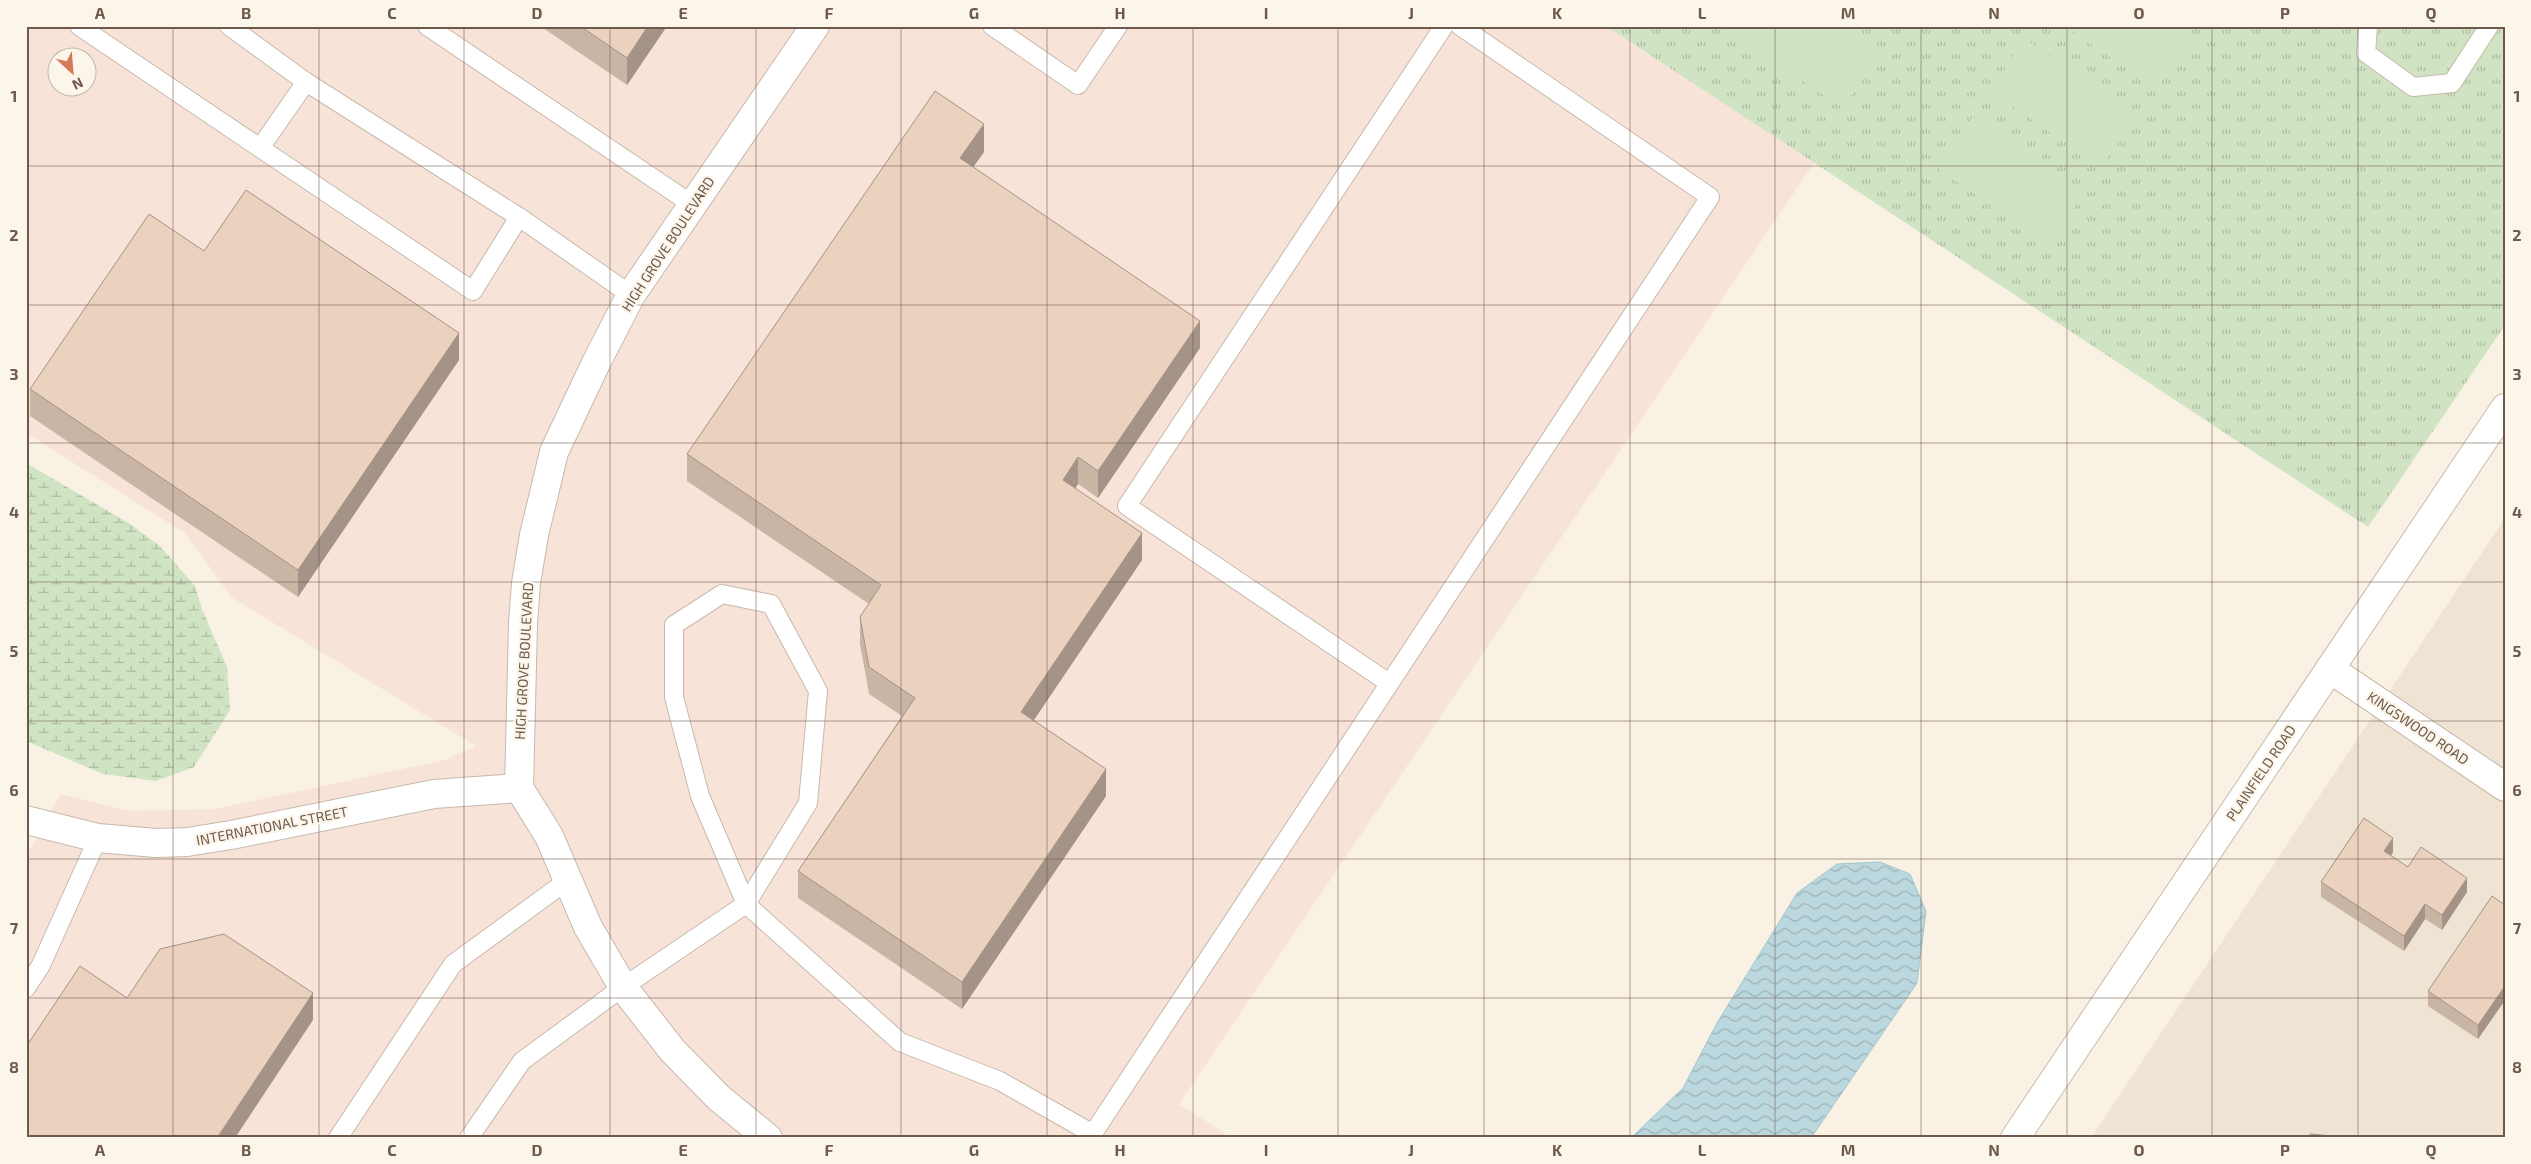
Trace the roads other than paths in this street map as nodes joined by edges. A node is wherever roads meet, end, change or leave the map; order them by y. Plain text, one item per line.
1 (80, 26) edge
2 (228, 26) edge
3 (428, 26) edge
4 (815, 26) edge
5 (992, 26) edge
6 (1118, 26) edge
7 (1444, 26) edge
8 (1460, 26) edge
9 (2368, 26) edge
10 (2489, 26) edge
11 (306, 82) junction
12 (260, 148) junction
13 (693, 205) junction
14 (519, 217) junction
15 (631, 295) junction
16 (2505, 408) edge
17 (2330, 669) junction
18 (1389, 683) junction
19 (2505, 787) edge
20 (519, 788) junction
21 (26, 820) edge
22 (98, 838) junction
23 (568, 880) junction
24 (746, 904) junction
25 (623, 987) junction
26 (26, 988) edge
27 (1091, 1136) edge
28 (338, 1138) edge
29 (469, 1138) edge
30 (768, 1138) edge
31 (2015, 1138) edge

1 - 12 lane
2 - 11 lane
3 - 13 lane
4 - 13 street, HIGH GROVE BOULEVARD
5 - 6 lane
7 - 18 lane
8 - 18 lane
9 - 10 lane
11 - 12 lane
11 - 14 lane
12 - 14 lane
13 - 15 street, HIGH GROVE BOULEVARD
14 - 15 lane
15 - 20 street, HIGH GROVE BOULEVARD
16 - 17 street, PLAINFIELD ROAD
17 - 19 street, KINGSWOOD ROAD
17 - 31 street, PLAINFIELD ROAD
18 - 27 lane
20 - 22 street, INTERNATIONAL STREET
20 - 23 street
21 - 22 street, INTERNATIONAL STREET
22 - 26 lane
23 - 25 street
23 - 28 lane
24 - 24 lane
24 - 25 lane
24 - 27 lane
25 - 29 lane
25 - 30 street

